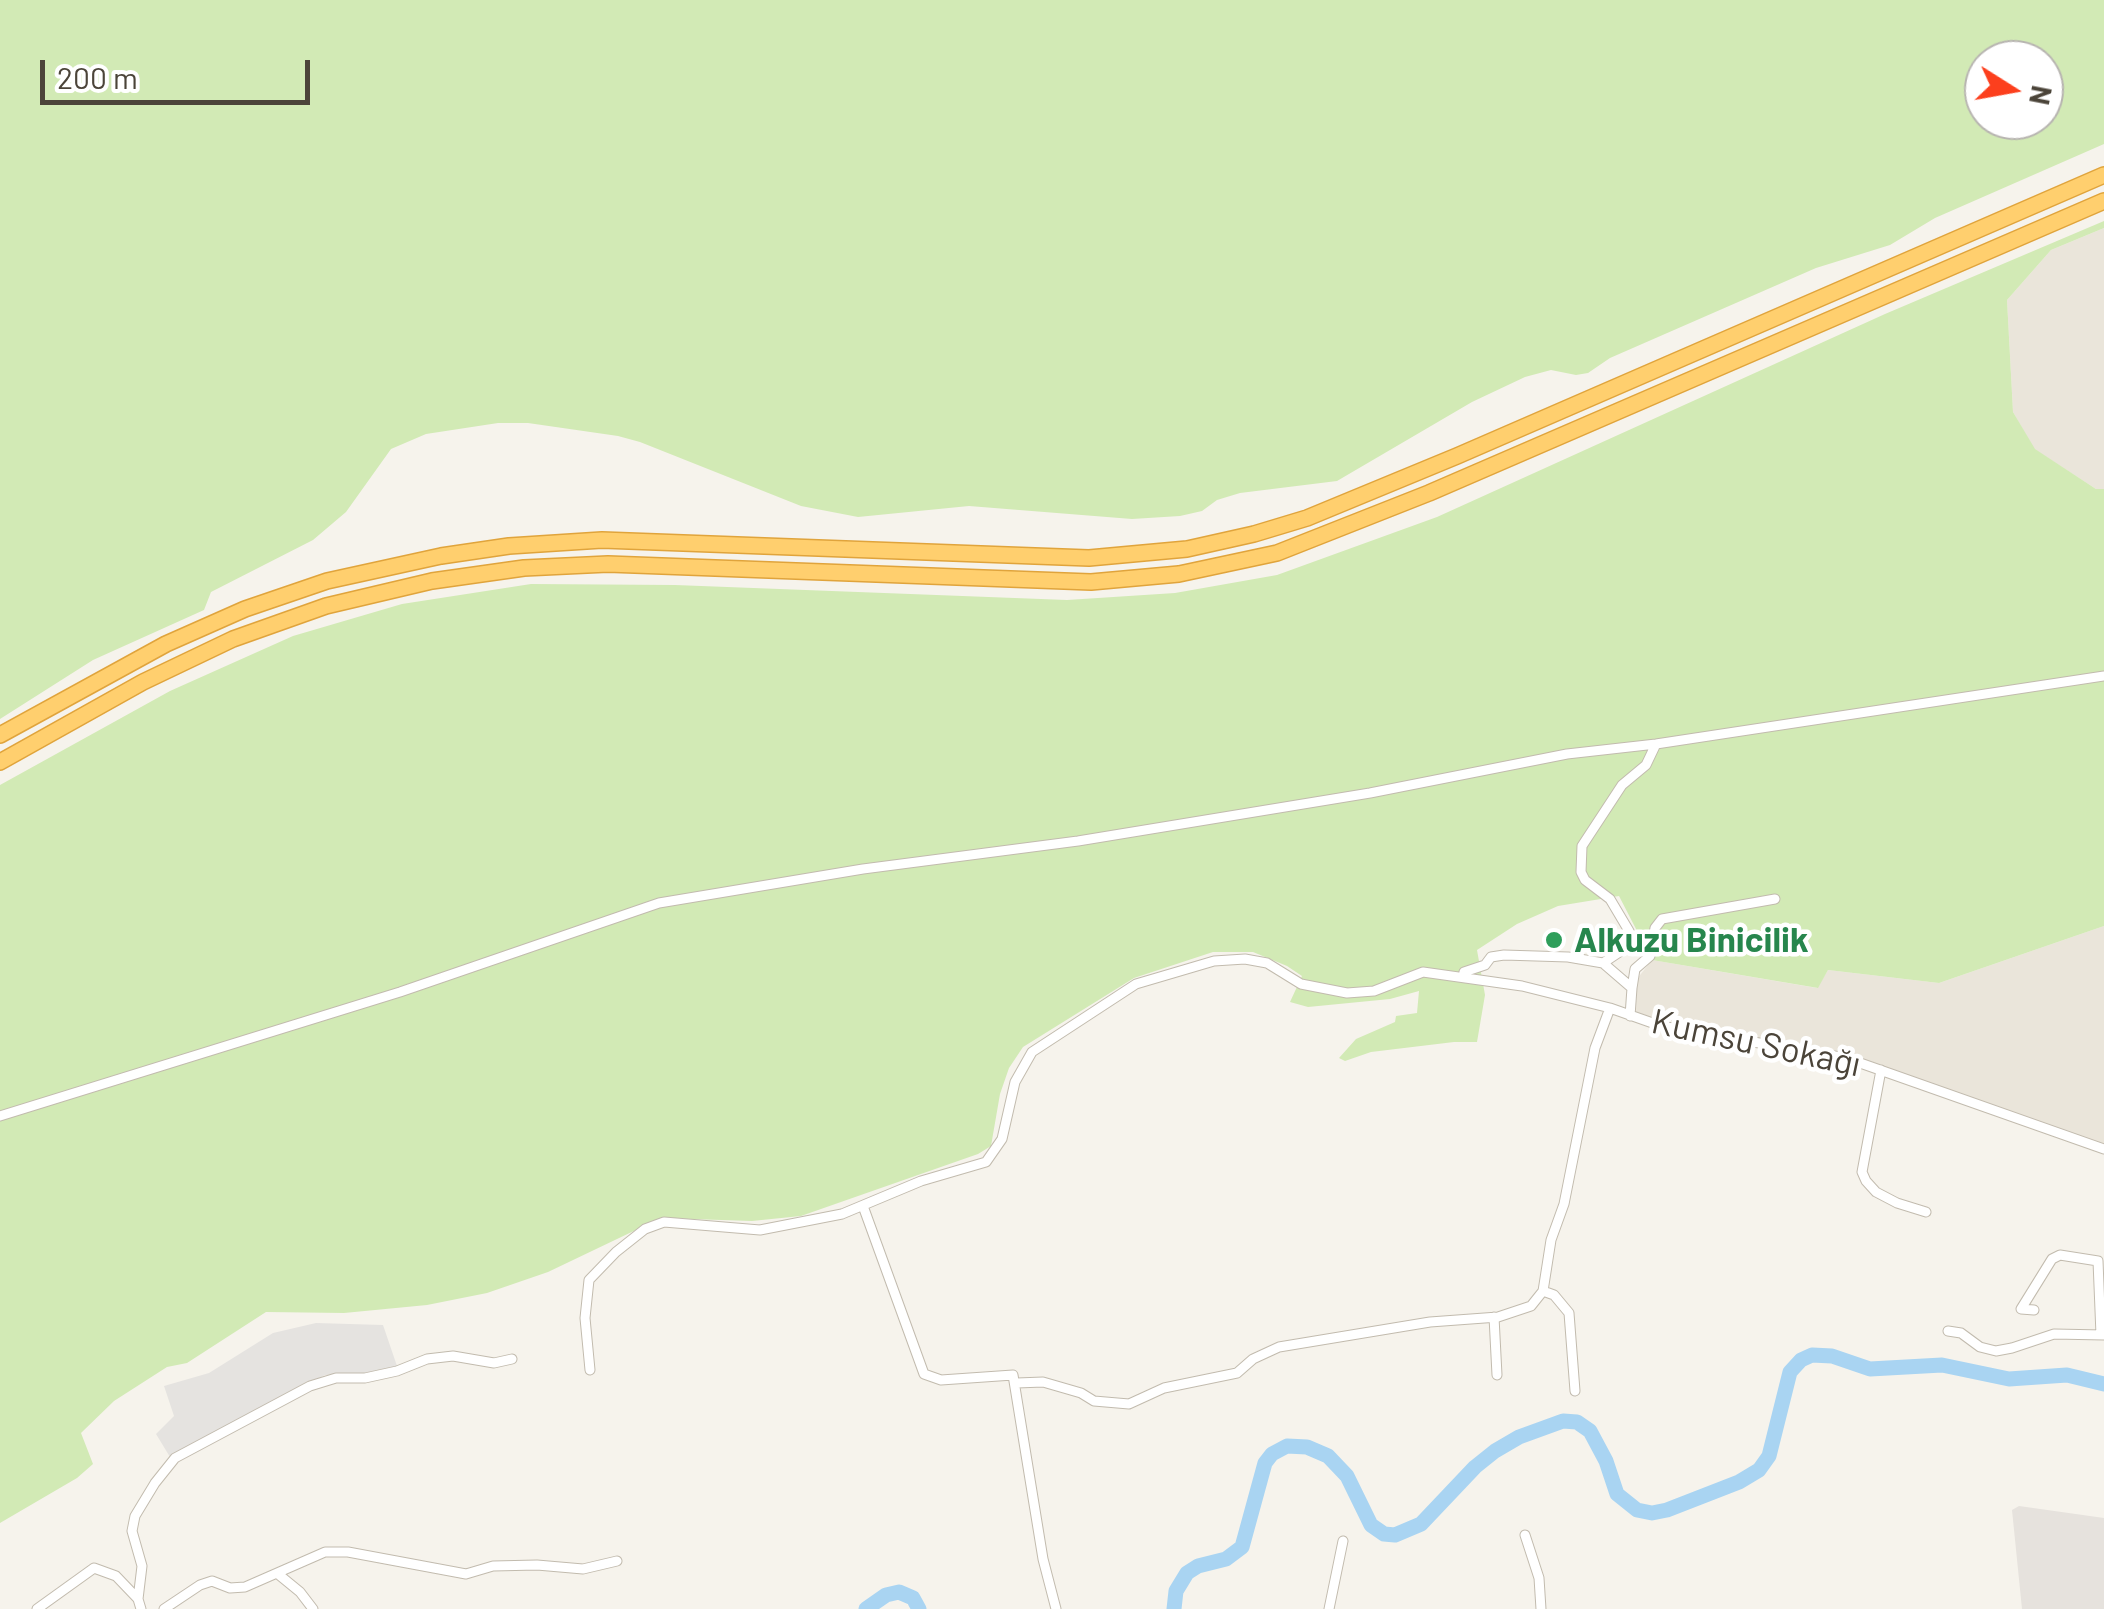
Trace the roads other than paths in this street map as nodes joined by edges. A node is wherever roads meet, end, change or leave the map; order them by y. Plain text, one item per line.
1 (2104, 176) edge
2 (2104, 201) edge
3 (2104, 676) edge
4 (0, 735) edge
5 (1656, 744) junction
6 (0, 762) edge
7 (1775, 899) dead end
8 (1603, 962) junction
9 (1451, 974) junction
10 (1632, 988) junction
11 (1610, 1008) junction
12 (1630, 1016) junction
13 (1882, 1070) junction
14 (0, 1116) edge
15 (2104, 1149) edge
16 (863, 1206) junction
17 (1926, 1212) dead end
18 (1543, 1291) junction
19 (2034, 1310) dead end
20 (1494, 1317) junction
21 (1948, 1332) dead end
22 (2102, 1335) edge
23 (512, 1359) dead end
24 (590, 1370) dead end
25 (1496, 1375) dead end
26 (1016, 1384) junction
27 (1575, 1390) dead end
28 (1526, 1535) dead end
29 (1343, 1541) dead end
30 (617, 1561) dead end
31 (278, 1574) junction
32 (140, 1604) edge
33 (36, 1609) edge
34 (164, 1609) edge
35 (312, 1609) edge
36 (1056, 1609) edge
37 (1328, 1609) edge
38 (1542, 1609) edge

1 - 4 highway
2 - 6 highway
3 - 5 street
5 - 8 street
5 - 14 street
7 - 10 street
8 - 9 street
8 - 10 street, Kumsu Sokağı
9 - 11 street, Kumsu Sokağı
9 - 16 street
10 - 12 street, Kumsu Sokağı
11 - 12 street, Kumsu Sokağı
11 - 18 street
12 - 13 street, Kumsu Sokağı
13 - 15 street, Kumsu Sokağı
13 - 17 street, Kumsu Sokağı
16 - 24 street
16 - 26 street
18 - 20 street
18 - 27 street
19 - 22 street
20 - 25 street
20 - 26 street
21 - 22 street
23 - 32 street
26 - 36 street
28 - 38 street
29 - 37 street
30 - 31 street
31 - 34 street
31 - 35 street
32 - 33 street

